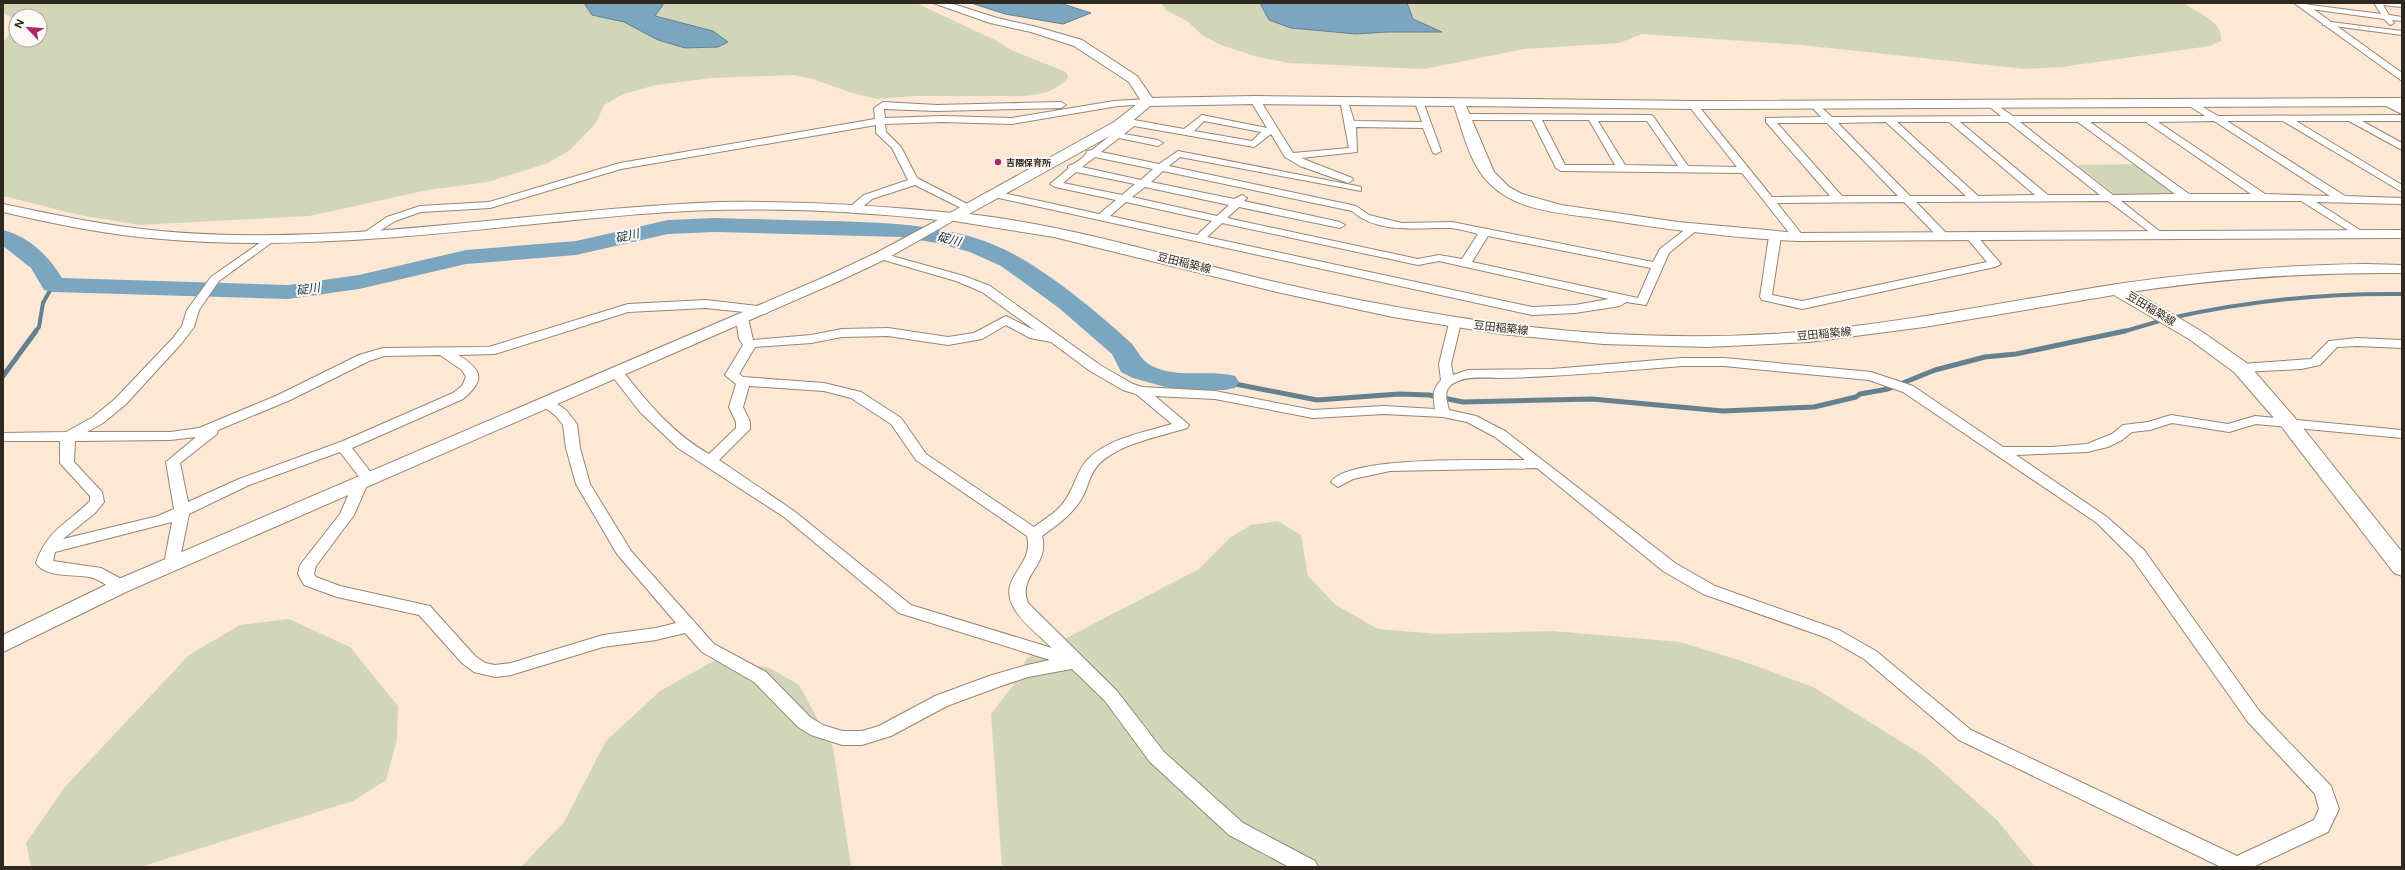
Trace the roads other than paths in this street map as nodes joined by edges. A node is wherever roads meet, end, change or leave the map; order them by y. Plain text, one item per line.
1 (939, 3) edge
2 (2351, 3) edge
3 (2378, 3) edge
4 (2384, 3) edge
5 (2301, 4) edge
6 (2402, 5) edge
7 (2323, 7) edge
8 (2357, 13) junction
9 (2387, 17) junction
10 (2402, 19) edge
11 (2329, 23) junction
12 (2363, 28) junction
13 (2398, 33) edge
14 (2402, 78) edge
15 (1255, 100) junction
16 (1148, 102) junction
17 (1343, 102) junction
18 (1420, 102) junction
19 (2385, 102) junction
20 (2402, 102) edge
21 (1123, 103) junction
22 (1459, 103) junction
23 (2191, 103) junction
24 (1814, 104) junction
25 (1991, 104) junction
26 (1693, 105) junction
27 (2402, 111) edge
28 (1465, 117) junction
29 (1536, 118) junction
30 (1592, 118) junction
31 (2402, 118) edge
32 (2080, 119) junction
33 (2148, 119) junction
34 (2216, 119) junction
35 (2285, 119) junction
36 (2352, 119) junction
37 (1830, 120) junction
38 (1952, 120) junction
39 (2012, 120) junction
40 (881, 121) junction
41 (1890, 121) junction
42 (1129, 122) junction
43 (1351, 124) junction
44 (1427, 125) junction
45 (1271, 129) junction
46 (1187, 132) junction
47 (1116, 135) junction
48 (1158, 143) dead end
49 (2402, 147) edge
50 (1436, 151) dead end
51 (1091, 154) junction
52 (1291, 156) junction
53 (1072, 168) junction
54 (1160, 168) junction
55 (1622, 169) junction
56 (1685, 169) junction
57 (1746, 170) junction
58 (1268, 171) junction
59 (916, 181) junction
60 (1142, 183) junction
61 (1253, 186) junction
62 (1357, 189) junction
63 (2402, 189) edge
64 (994, 194) junction
65 (2263, 197) junction
66 (2112, 198) junction
67 (2187, 198) junction
68 (2302, 198) junction
69 (2341, 198) junction
70 (1123, 199) junction
71 (2046, 199) junction
72 (1770, 200) junction
73 (1839, 200) junction
74 (1908, 200) junction
75 (1977, 200) junction
76 (2402, 201) edge
77 (1236, 203) junction
78 (3, 208) edge
79 (855, 208) junction
80 (968, 208) junction
81 (1356, 209) junction
82 (1102, 217) junction
83 (1219, 220) junction
84 (946, 221) junction
85 (1340, 225) junction
86 (1691, 230) junction
87 (1484, 232) junction
88 (368, 234) junction
89 (2359, 234) junction
90 (2402, 234) edge
91 (1775, 236) junction
92 (2159, 236) junction
93 (1798, 237) junction
94 (1944, 237) junction
95 (1972, 237) junction
96 (271, 238) junction
97 (1200, 238) junction
98 (1323, 242) junction
99 (881, 256) junction
100 (1307, 260) junction
101 (1465, 264) junction
102 (1656, 266) junction
103 (2402, 269) edge
104 (2117, 289) junction
105 (1642, 302) junction
106 (763, 310) junction
107 (742, 318) junction
108 (1455, 323) junction
109 (1059, 342) junction
110 (750, 344) junction
111 (2402, 344) edge
112 (442, 351) junction
113 (2239, 366) junction
114 (616, 372) junction
115 (744, 381) junction
116 (1448, 381) junction
117 (1141, 390) junction
118 (546, 403) junction
119 (1443, 413) junction
120 (2288, 422) junction
121 (219, 426) junction
122 (2402, 434) edge
123 (3, 437) edge
124 (68, 437) junction
125 (343, 446) junction
126 (2003, 451) junction
127 (710, 461) junction
128 (1540, 464) junction
129 (365, 481) junction
130 (1338, 482) dead end
131 (182, 513) junction
132 (1034, 534) junction
133 (49, 548) junction
134 (172, 564) junction
135 (2402, 568) edge
136 (120, 586) junction
137 (687, 626) junction
138 (3, 644) edge
139 (1074, 662) junction
140 (2237, 866) edge
141 (1308, 867) edge

1 - 16 main road
2 - 8 street
3 - 9 street
4 - 6 street
5 - 7 street
5 - 11 street
7 - 8 street
7 - 11 street
8 - 9 street
8 - 12 street
9 - 10 street
9 - 13 street
11 - 12 street
11 - 14 street
12 - 13 street
15 - 16 street
15 - 17 street
15 - 45 street
16 - 21 street
16 - 42 main road
17 - 18 street
17 - 43 street
18 - 22 street
18 - 44 street
19 - 20 street
19 - 23 street
19 - 27 street
21 - 40 street
21 - 40 street
22 - 26 street
22 - 28 street
23 - 25 street
23 - 34 street
24 - 25 street
24 - 26 street
24 - 37 street
25 - 39 street
26 - 57 street
28 - 29 street
28 - 86 street
29 - 30 street
29 - 55 street
30 - 55 street
30 - 56 street
31 - 36 street
32 - 33 street
32 - 39 street
32 - 67 street
33 - 34 street
33 - 65 street
34 - 35 street
34 - 69 street
35 - 36 street
35 - 63 street
36 - 49 street
37 - 41 street
37 - 73 street
37 - 74 street
38 - 39 street
38 - 41 street
38 - 71 street
39 - 66 street
40 - 59 street
40 - 88 street
41 - 75 street
42 - 46 street
42 - 47 street
42 - 64 main road
43 - 44 street
43 - 52 street
44 - 50 street
45 - 46 street
45 - 46 street
45 - 52 street
47 - 48 street
47 - 51 street
51 - 53 street
51 - 54 street
52 - 62 street
53 - 60 street
53 - 70 street
54 - 58 street
54 - 60 street
54 - 61 street
55 - 56 street
56 - 57 street
57 - 72 street
58 - 61 street
58 - 62 street
59 - 79 street
59 - 80 street
60 - 70 street
60 - 77 street
61 - 77 street
61 - 81 street
62 - 81 street
64 - 80 main road
64 - 82 street
65 - 67 street
65 - 68 street
66 - 67 street
66 - 71 street
66 - 92 street
68 - 69 street
68 - 89 street
69 - 76 street
70 - 82 street
70 - 83 street
71 - 75 street
72 - 73 street
72 - 93 street
73 - 74 street
74 - 75 street
74 - 94 street
77 - 83 street
77 - 85 street
78 - 96 street
79 - 84 street
79 - 88 street
80 - 84 main road
81 - 85 street
81 - 87 street
82 - 97 street
83 - 97 street
83 - 98 street
84 - 99 street
84 - 108 main road, 豆田稲築線
85 - 98 street
86 - 91 street
86 - 102 street
87 - 101 street
87 - 102 street
88 - 96 street
89 - 90 street
89 - 92 street
91 - 93 street
91 - 95 street
92 - 95 street
93 - 94 street
94 - 95 street
96 - 124 street
97 - 100 street
98 - 100 street
98 - 101 street
99 - 106 street
99 - 109 street
100 - 105 street
101 - 105 street
102 - 105 street
103 - 104 street
104 - 108 main road, 豆田稲築線
104 - 113 main road, 豆田稲築線
106 - 107 street
106 - 112 street
107 - 110 street
107 - 114 street
108 - 116 street
109 - 110 street
109 - 117 street
110 - 115 street
111 - 113 street
112 - 121 street
112 - 125 street
113 - 120 main road, 豆田稲築線
114 - 118 street
114 - 127 street
115 - 127 street
115 - 132 street
116 - 119 street
116 - 126 street
117 - 119 street
117 - 132 street
118 - 129 street
118 - 137 street
119 - 128 street
120 - 122 street
120 - 126 street
120 - 135 main road, 豆田稲築線
121 - 124 street
121 - 131 street
123 - 124 street
124 - 133 street
125 - 129 street
125 - 131 street
126 - 140 street
127 - 139 street
128 - 130 street
128 - 140 street
129 - 134 street
129 - 137 street
131 - 133 street
131 - 134 street
132 - 139 street
133 - 136 street
134 - 136 street
136 - 138 street
137 - 139 street
139 - 141 street

